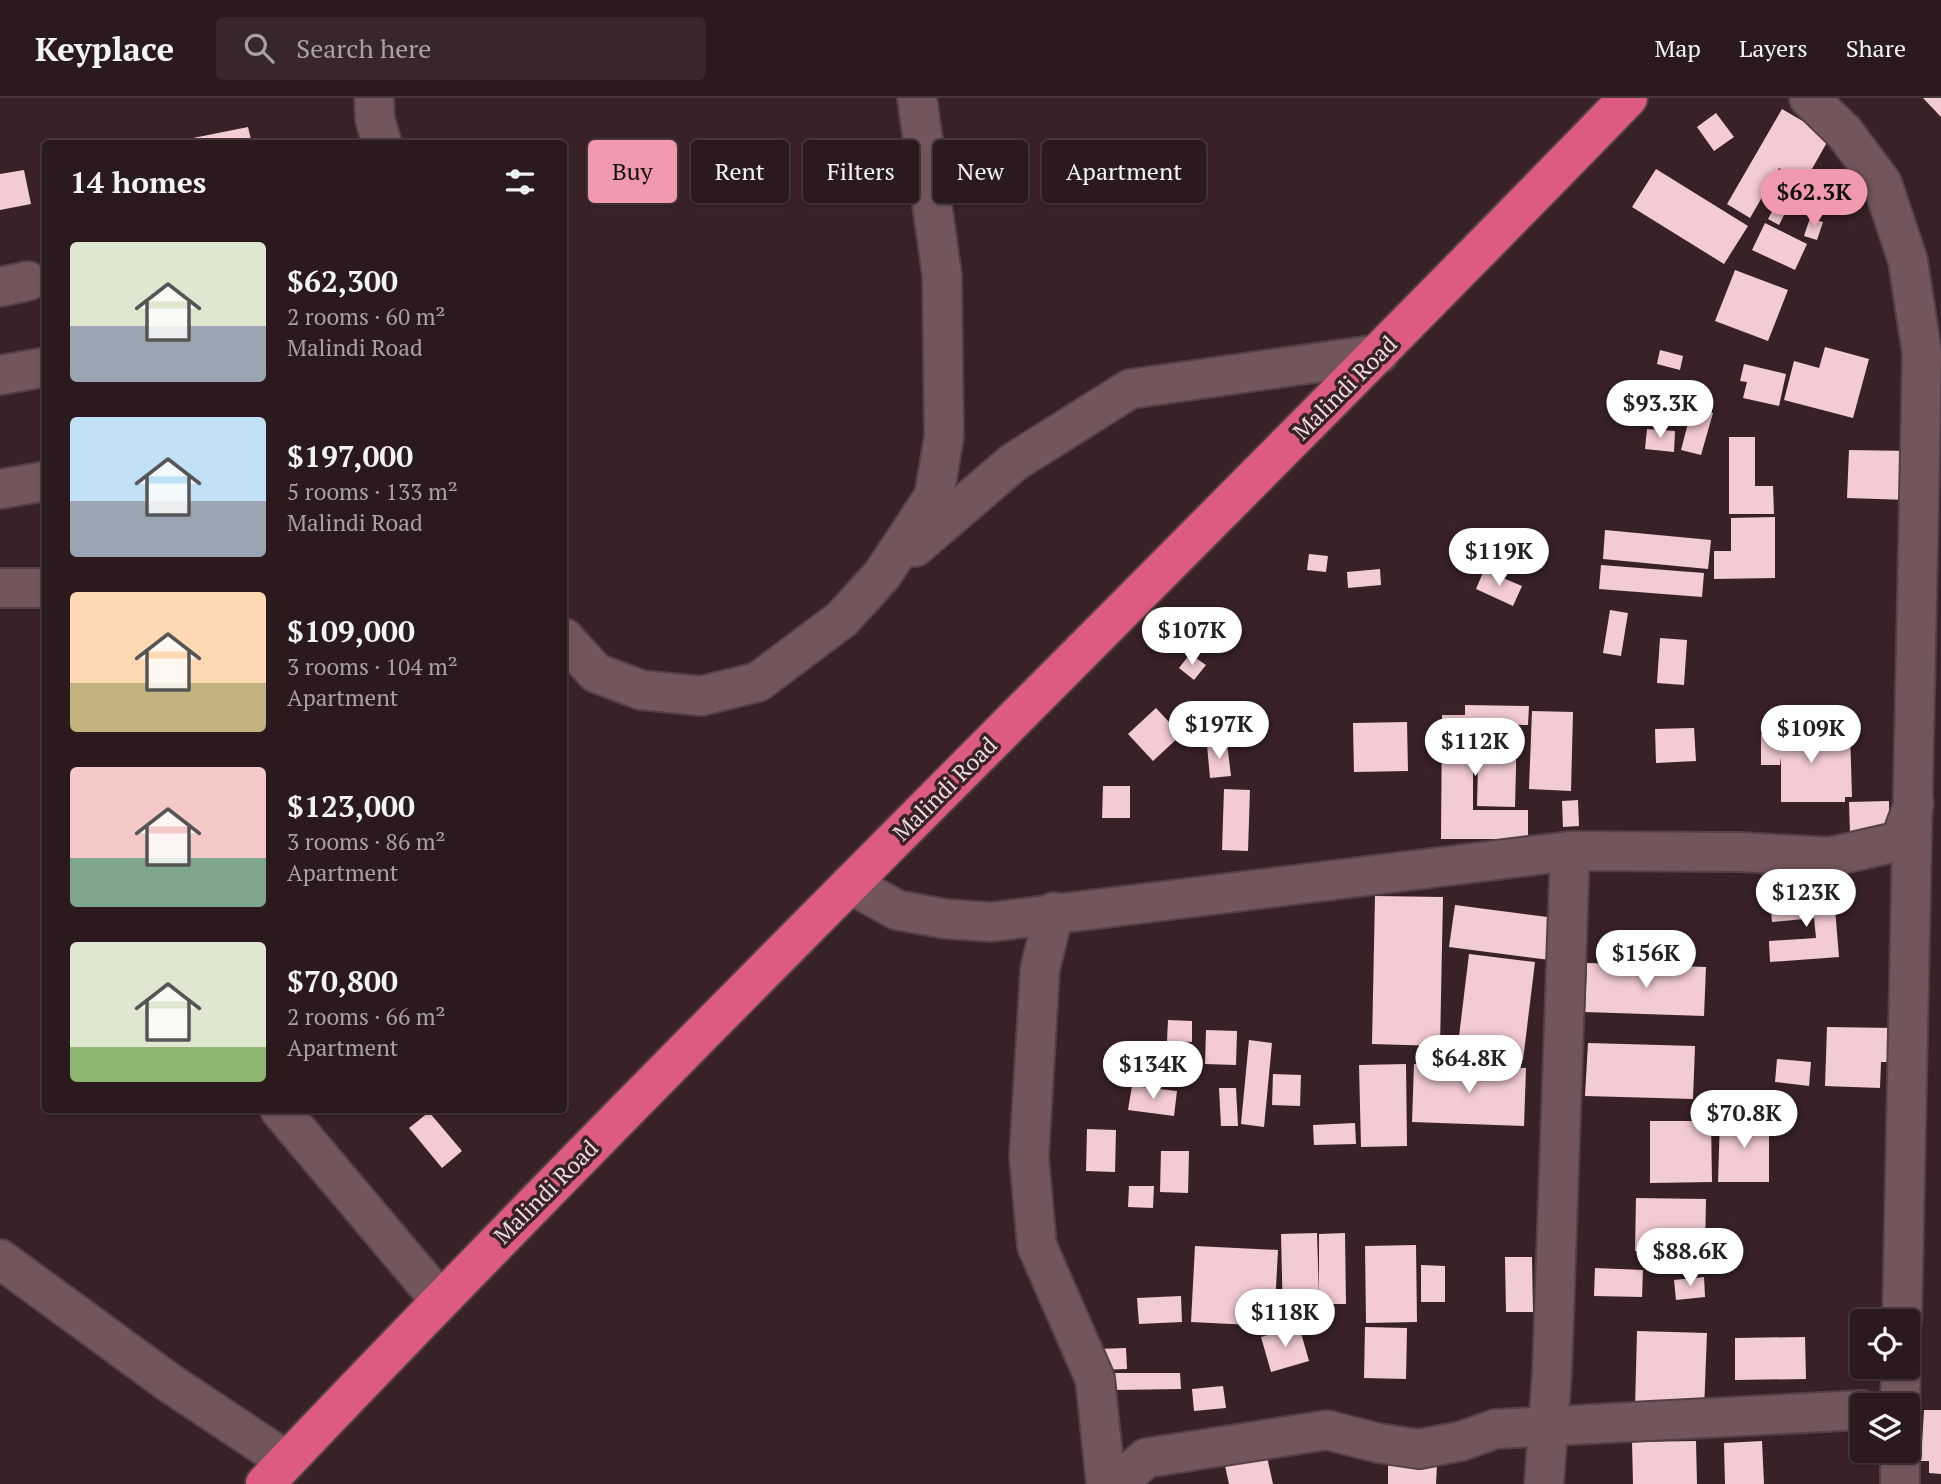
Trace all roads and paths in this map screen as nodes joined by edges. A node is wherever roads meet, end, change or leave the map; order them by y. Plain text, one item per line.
1 (374, 98) edge
2 (917, 98) edge
3 (1628, 98) edge
4 (1809, 98) edge
5 (381, 140) edge
6 (1379, 354) junction
7 (42, 368) edge
8 (0, 375) edge
9 (42, 482) edge
10 (0, 489) edge
11 (882, 575) junction
12 (0, 588) edge
13 (42, 588) edge
14 (567, 641) edge
15 (1928, 799) edge
16 (1570, 851) junction
17 (850, 884) junction
18 (1054, 912) junction
19 (283, 1113) edge
20 (0, 1259) edge
21 (440, 1300) junction
22 (1903, 1309) edge
23 (1850, 1411) edge
24 (1549, 1425) junction
25 (1900, 1463) edge
26 (276, 1472) edge
27 (1106, 1484) edge
28 (1116, 1484) edge
29 (1544, 1484) edge
30 (1900, 1484) edge

1 - 5 street
2 - 11 street
3 - 6 highway, Malindi Road
4 - 15 street
6 - 11 street
6 - 17 highway, Malindi Road
7 - 8 street
9 - 10 street
11 - 14 street
12 - 13 street
15 - 16 street
15 - 22 street
16 - 18 street
16 - 24 street
17 - 18 street
17 - 21 highway, Malindi Road
18 - 27 street
19 - 21 street
20 - 26 street
21 - 26 highway, Malindi Road
23 - 24 street
24 - 28 street
24 - 29 street
25 - 30 street

